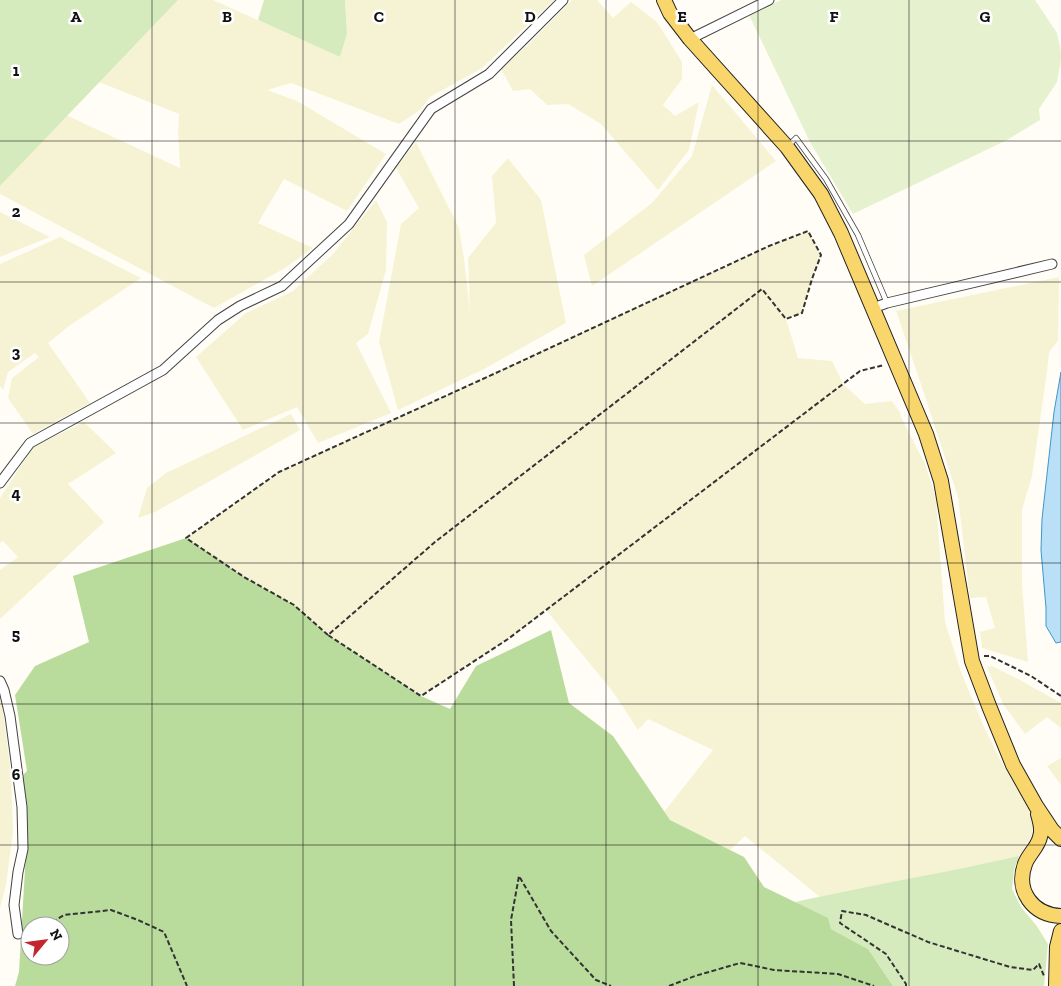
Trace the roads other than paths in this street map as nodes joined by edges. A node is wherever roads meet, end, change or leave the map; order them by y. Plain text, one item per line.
1 (563, 0) edge
2 (664, 0) edge
3 (769, 0) edge
4 (690, 39) junction
5 (787, 147) junction
6 (1052, 264) dead end
7 (887, 302) junction
8 (873, 308) junction
9 (0, 483) edge
10 (0, 681) edge
11 (1036, 806) junction
12 (1061, 840) edge
13 (1032, 853) junction
14 (1045, 913) junction
15 (1061, 916) edge
16 (1061, 931) edge
17 (18, 934) dead end
18 (1058, 947) junction
19 (1050, 982) edge

1 - 9 street
2 - 4 main road
3 - 4 street
4 - 5 main road
5 - 7 lane
5 - 8 main road
6 - 7 street
7 - 8 street
8 - 11 main road
10 - 17 street
11 - 12 main road
11 - 13 main road
12 - 13 main road
13 - 14 main road
14 - 15 main road
14 - 18 main road
16 - 18 main road
18 - 19 main road

